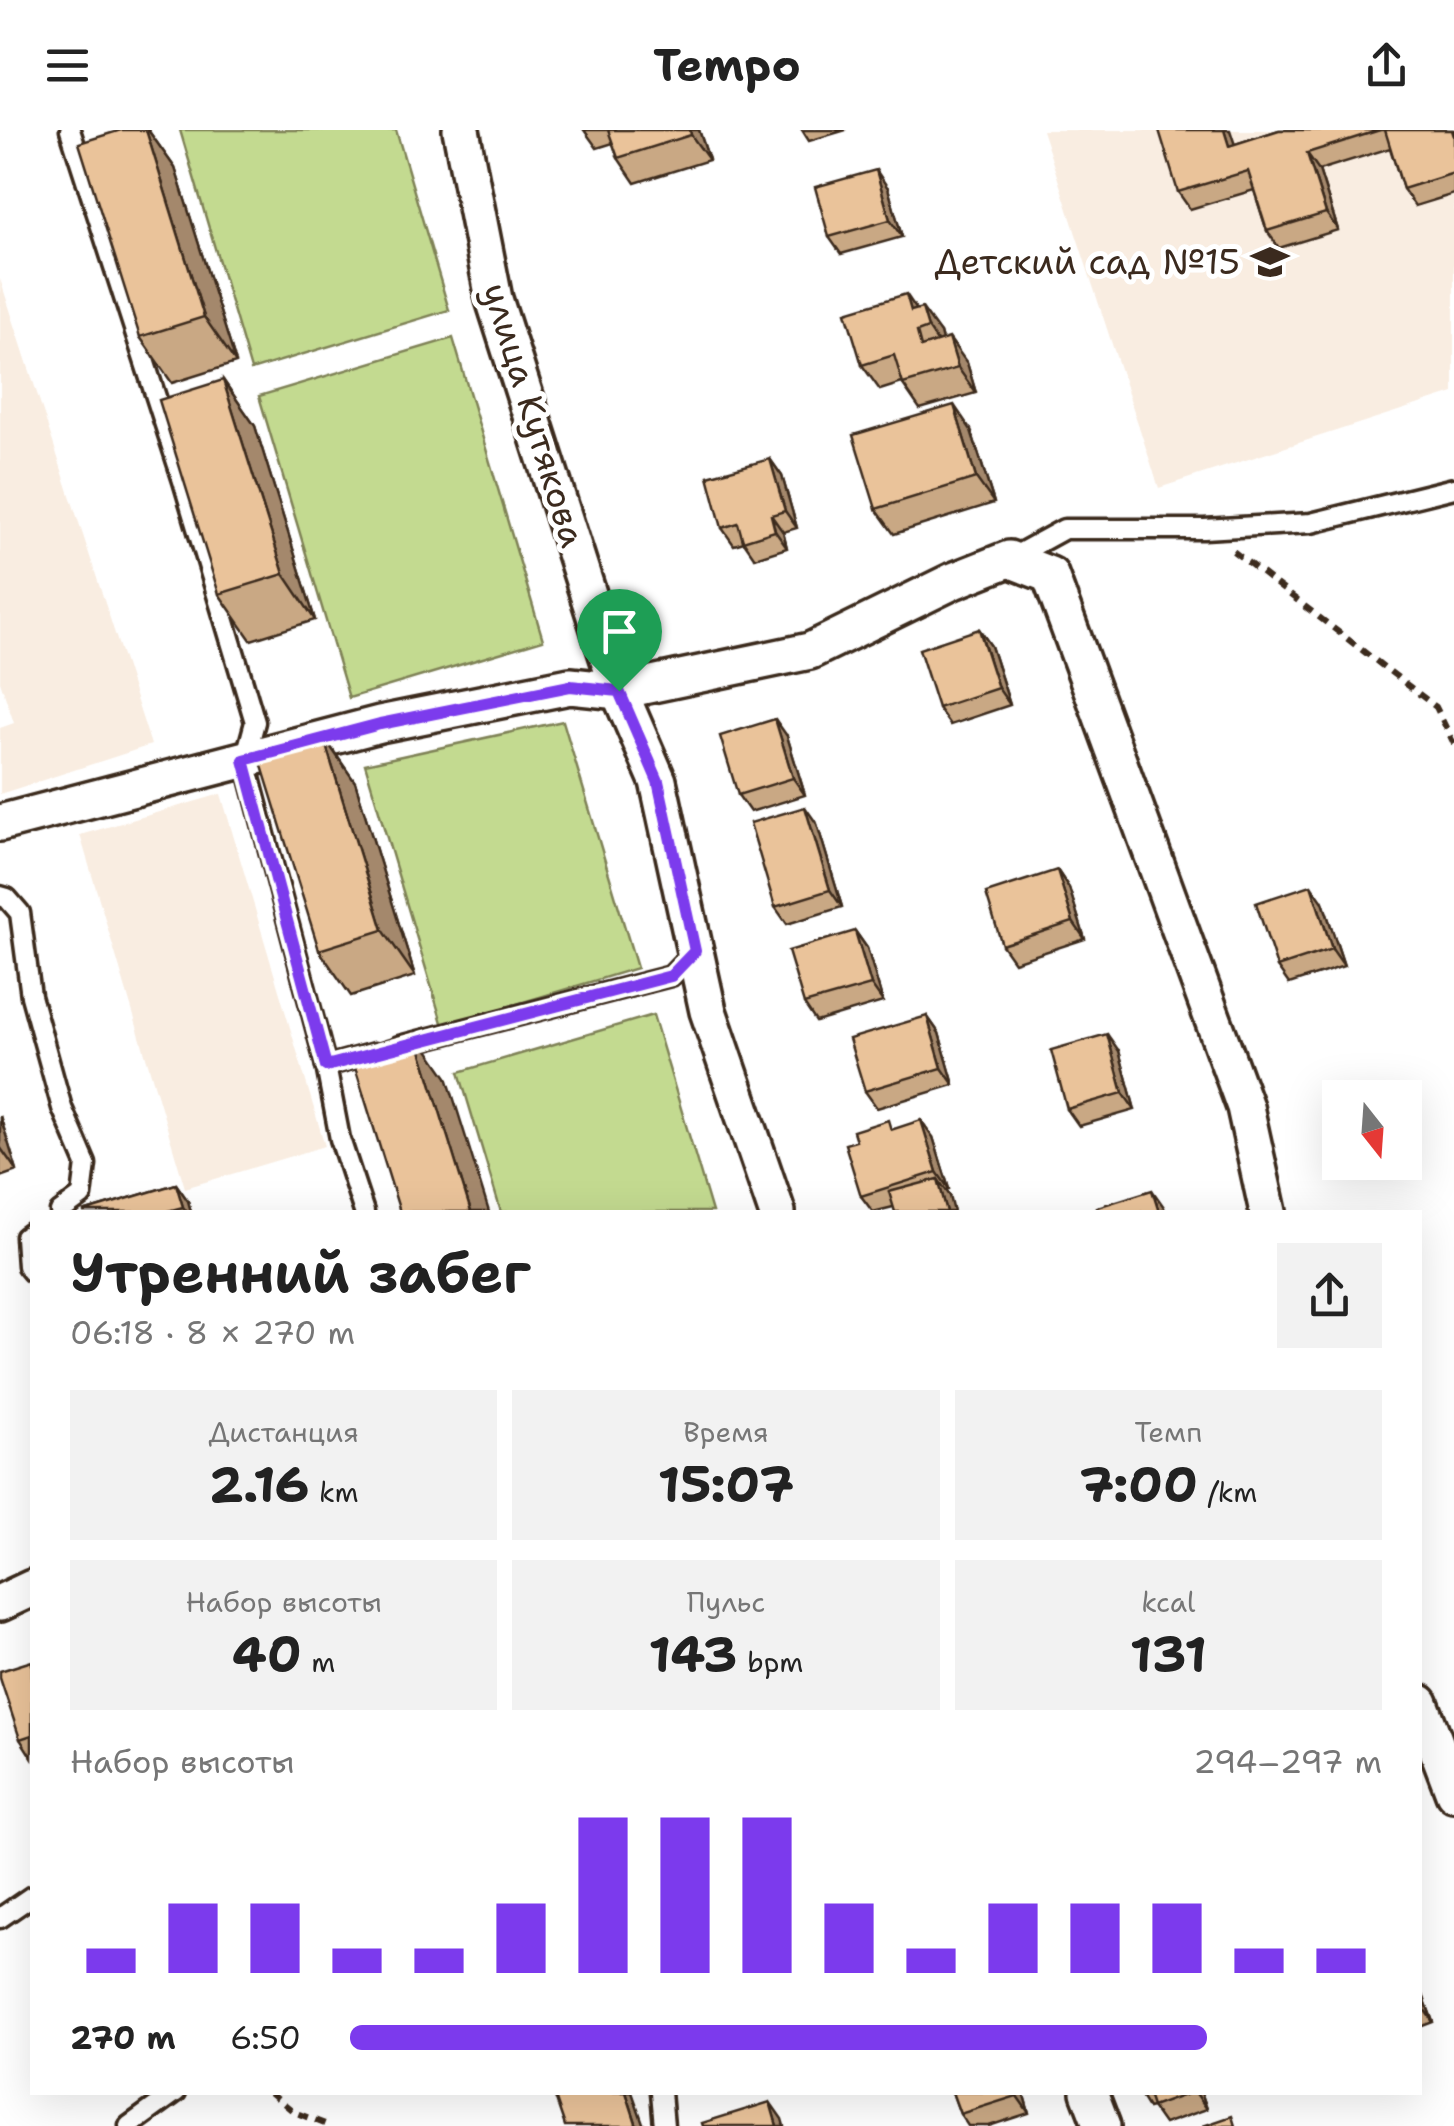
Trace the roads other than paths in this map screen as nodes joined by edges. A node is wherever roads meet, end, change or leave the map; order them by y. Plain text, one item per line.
1 (70, 130) edge
2 (461, 130) edge
3 (1454, 488) edge
4 (1008, 559) junction
5 (619, 691) junction
6 (244, 760) junction
7 (0, 823) edge
8 (0, 896) edge
9 (695, 951) junction
10 (326, 1066) junction
11 (63, 1210) edge
12 (363, 1210) edge
13 (776, 1210) edge
14 (1268, 1210) edge
15 (30, 1233) edge
16 (30, 1270) edge
17 (30, 1589) edge
18 (0, 1603) edge
19 (1422, 1708) edge
20 (1454, 1793) edge
21 (30, 1897) edge
22 (0, 1918) edge
23 (172, 2095) edge
24 (661, 2095) edge
25 (1090, 2095) edge
26 (129, 2126) edge
27 (664, 2126) edge
28 (1102, 2126) edge

1 - 6 lane
2 - 5 street, улица Кутякова
3 - 4 lane
4 - 5 street
4 - 14 street
5 - 6 street
5 - 9 street, улица Кутякова
6 - 7 street
6 - 10 lane
8 - 11 lane
9 - 10 lane
9 - 13 street, улица Кутякова
10 - 12 lane
15 - 16 lane
17 - 18 street
19 - 20 street
21 - 22 lane
23 - 26 lane
24 - 27 lane
25 - 28 street

